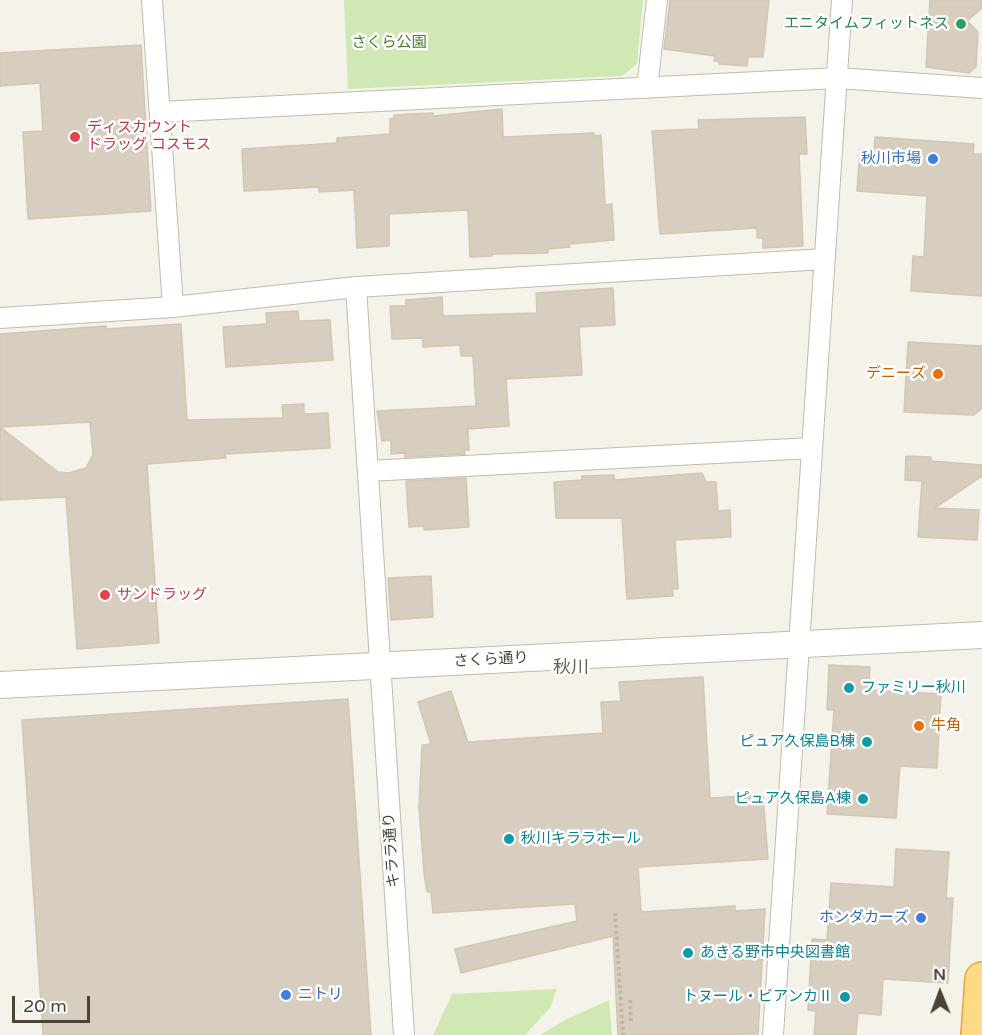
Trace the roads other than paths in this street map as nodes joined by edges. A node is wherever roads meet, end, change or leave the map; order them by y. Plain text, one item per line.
1 (152, 0) edge
2 (657, 0) edge
3 (842, 0) edge
4 (837, 78) junction
5 (648, 88) junction
6 (982, 88) edge
7 (160, 112) junction
8 (825, 259) junction
9 (356, 287) junction
10 (173, 307) junction
11 (0, 318) edge
12 (812, 448) junction
13 (368, 471) junction
14 (982, 635) edge
15 (799, 646) junction
16 (380, 665) junction
17 (0, 686) edge
18 (982, 979) edge
19 (404, 1035) edge
20 (773, 1035) edge
21 (978, 1035) edge

1 - 7 street
2 - 5 street
3 - 4 street
4 - 5 street
4 - 6 street
4 - 8 street
5 - 7 street
7 - 10 street
8 - 9 street
8 - 12 street
9 - 10 street
9 - 13 street, キララ通り
10 - 11 street
12 - 13 street
12 - 15 street
13 - 16 street, キララ通り
14 - 15 street, さくら通り
15 - 16 street, さくら通り
15 - 20 street
16 - 17 street, さくら通り
16 - 19 street, キララ通り
18 - 21 highway

